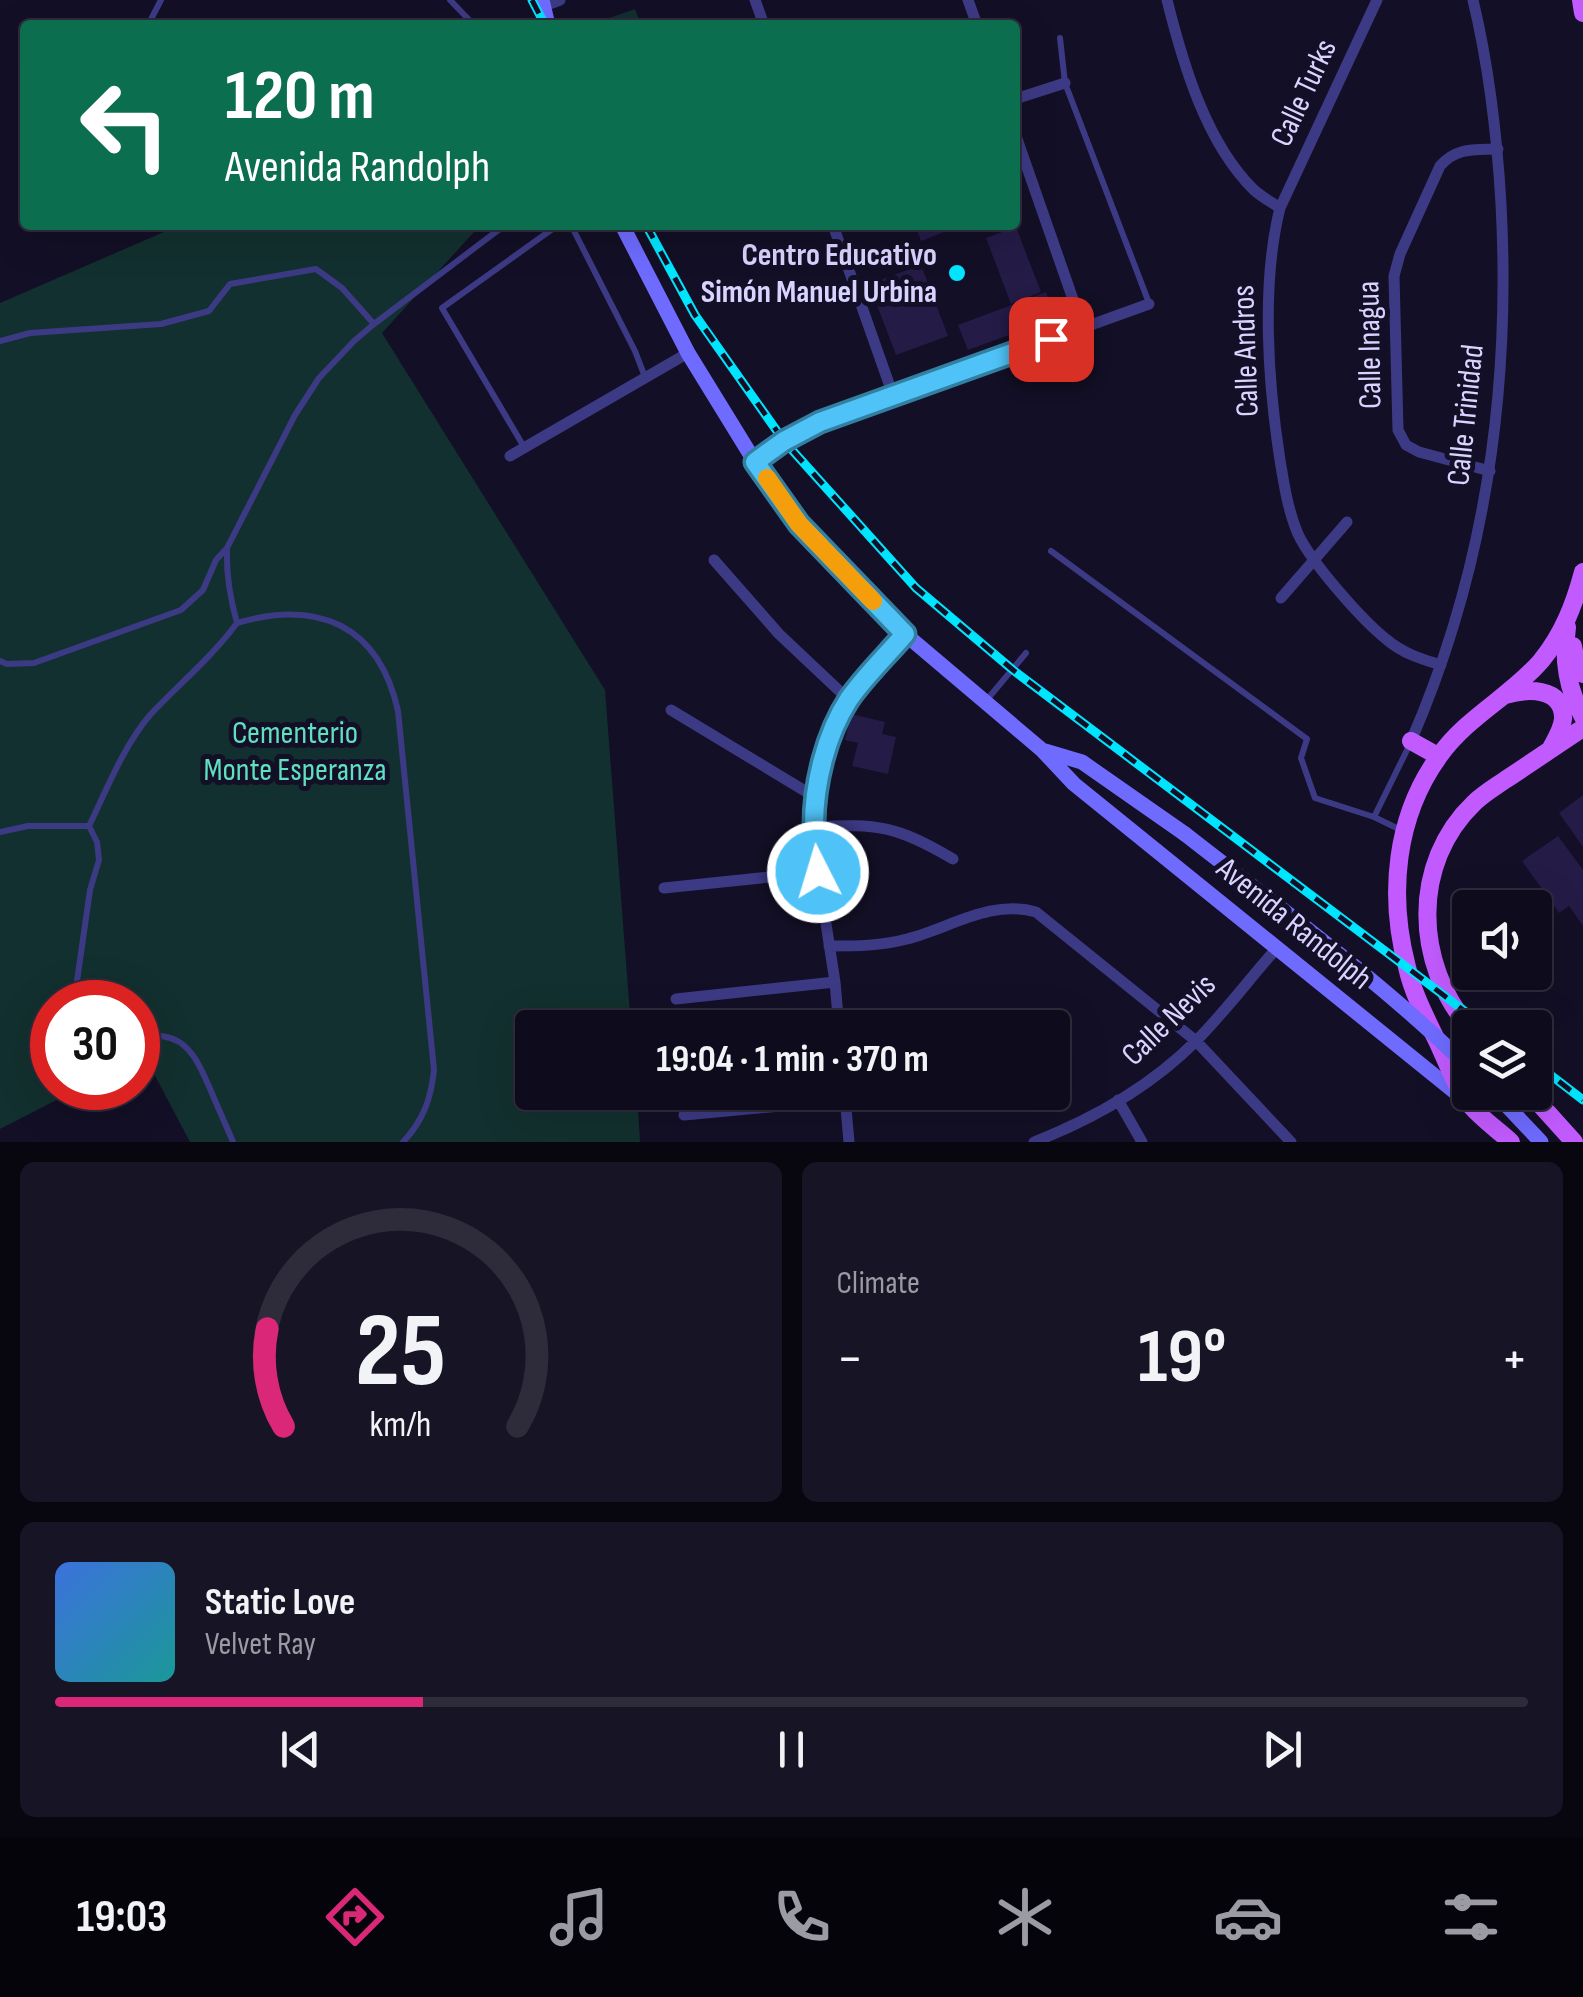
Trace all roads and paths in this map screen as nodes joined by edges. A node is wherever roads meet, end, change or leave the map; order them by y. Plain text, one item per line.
1 (450, 0) edge
2 (1167, 0) edge
3 (1377, 0) edge
4 (1473, 0) edge
5 (1581, 0) edge
6 (1583, 13) edge
7 (469, 20) edge
8 (1060, 38) dead end
9 (1065, 82) junction
10 (1020, 98) edge
11 (1020, 147) edge
12 (1498, 148) junction
13 (1280, 208) junction
14 (498, 230) edge
15 (551, 230) edge
16 (573, 230) edge
17 (625, 230) edge
18 (835, 230) edge
19 (1149, 304) joint
20 (374, 324) junction
21 (1083, 328) junction
22 (0, 341) edge
23 (688, 354) junction
24 (646, 378) junction
25 (893, 394) junction
26 (524, 448) junction
27 (510, 456) dead end
28 (755, 462) junction
29 (1490, 471) junction
30 (1347, 522) dead end
31 (227, 548) junction
32 (1051, 551) dead end
33 (714, 560) dead end
34 (1316, 560) junction
35 (1583, 572) edge
36 (1281, 598) dead end
37 (1567, 621) junction
38 (237, 624) junction
39 (905, 634) junction
40 (1026, 653) dead end
41 (0, 662) edge
42 (1441, 665) junction
43 (1583, 674) edge
44 (1500, 697) junction
45 (848, 700) junction
46 (985, 702) junction
47 (671, 710) dead end
48 (1583, 718) edge
49 (1583, 728) edge
50 (1412, 742) junction
51 (1042, 750) junction
52 (1550, 750) junction
53 (1438, 756) junction
54 (816, 797) junction
55 (1374, 817) junction
56 (89, 826) junction
57 (814, 827) junction
58 (0, 832) edge
59 (1403, 832) junction
60 (952, 859) dead end
61 (818, 872) junction
62 (664, 888) dead end
63 (829, 946) junction
64 (1277, 948) junction
65 (77, 980) edge
66 (835, 982) junction
67 (676, 999) dead end
68 (837, 1010) edge
69 (1457, 1010) edge
70 (160, 1035) edge
71 (1196, 1041) junction
72 (1452, 1052) edge
73 (1452, 1073) edge
74 (1452, 1091) edge
75 (1118, 1100) junction
76 (726, 1110) edge
77 (846, 1110) edge
78 (1475, 1110) edge
79 (1511, 1110) edge
80 (1546, 1110) edge
81 (684, 1115) dead end
82 (233, 1142) edge
83 (403, 1142) edge
84 (849, 1142) edge
85 (1034, 1142) edge
86 (1142, 1142) edge
87 (1291, 1142) edge
88 (1511, 1142) edge
89 (1540, 1142) edge
90 (1574, 1142) edge

1 - 7 lane
2 - 13 street
3 - 13 street, Calle Turks
4 - 12 street, Calle Trinidad
5 - 6 main road
8 - 9 lane
9 - 10 street
9 - 19 lane
11 - 21 street
12 - 29 street, Calle Trinidad
12 - 29 street, Calle Inagua
13 - 34 street, Calle Andros
14 - 20 lane
15 - 26 lane
16 - 24 lane
17 - 23 main road, Avenida Randolph
18 - 25 street
19 - 21 street
20 - 22 lane
20 - 31 lane
21 - 25 street
23 - 24 street
23 - 28 main road, Avenida Randolph
24 - 26 street
25 - 28 street
26 - 27 street
28 - 39 main road, Avenida Randolph
29 - 42 street, Calle Trinidad
30 - 34 street
31 - 38 lane
31 - 41 lane
32 - 55 lane
33 - 45 street
34 - 36 street
34 - 42 street, Calle Andros
35 - 37 main road
37 - 43 main road
37 - 44 main road
37 - 48 main road
38 - 56 lane
38 - 83 lane
39 - 45 street
39 - 46 main road, Avenida Randolph
40 - 46 lane
42 - 50 street, Calle Trinidad
44 - 52 main road
44 - 53 main road
45 - 54 street
46 - 51 main road, Avenida Randolph
47 - 54 street
49 - 52 main road
50 - 53 main road
50 - 55 lane, Calle Trinidad
51 - 64 main road, Avenida Randolph
51 - 72 main road, Avenida Randolph, bridge
52 - 69 main road
53 - 59 main road
54 - 57 street
55 - 59 lane
56 - 58 lane
56 - 65 lane
57 - 60 street
57 - 61 street
59 - 73 main road
61 - 62 street
61 - 63 street
63 - 66 street
63 - 71 street
64 - 71 street, Calle Nevis
64 - 74 main road, Avenida Randolph
66 - 67 street
66 - 68 street
70 - 82 lane
71 - 75 street, Calle Nevis
71 - 87 street
75 - 85 street, Calle Nevis
75 - 86 street
76 - 81 street
77 - 84 street
78 - 88 main road, Avenida Randolph
79 - 89 main road
80 - 90 main road

